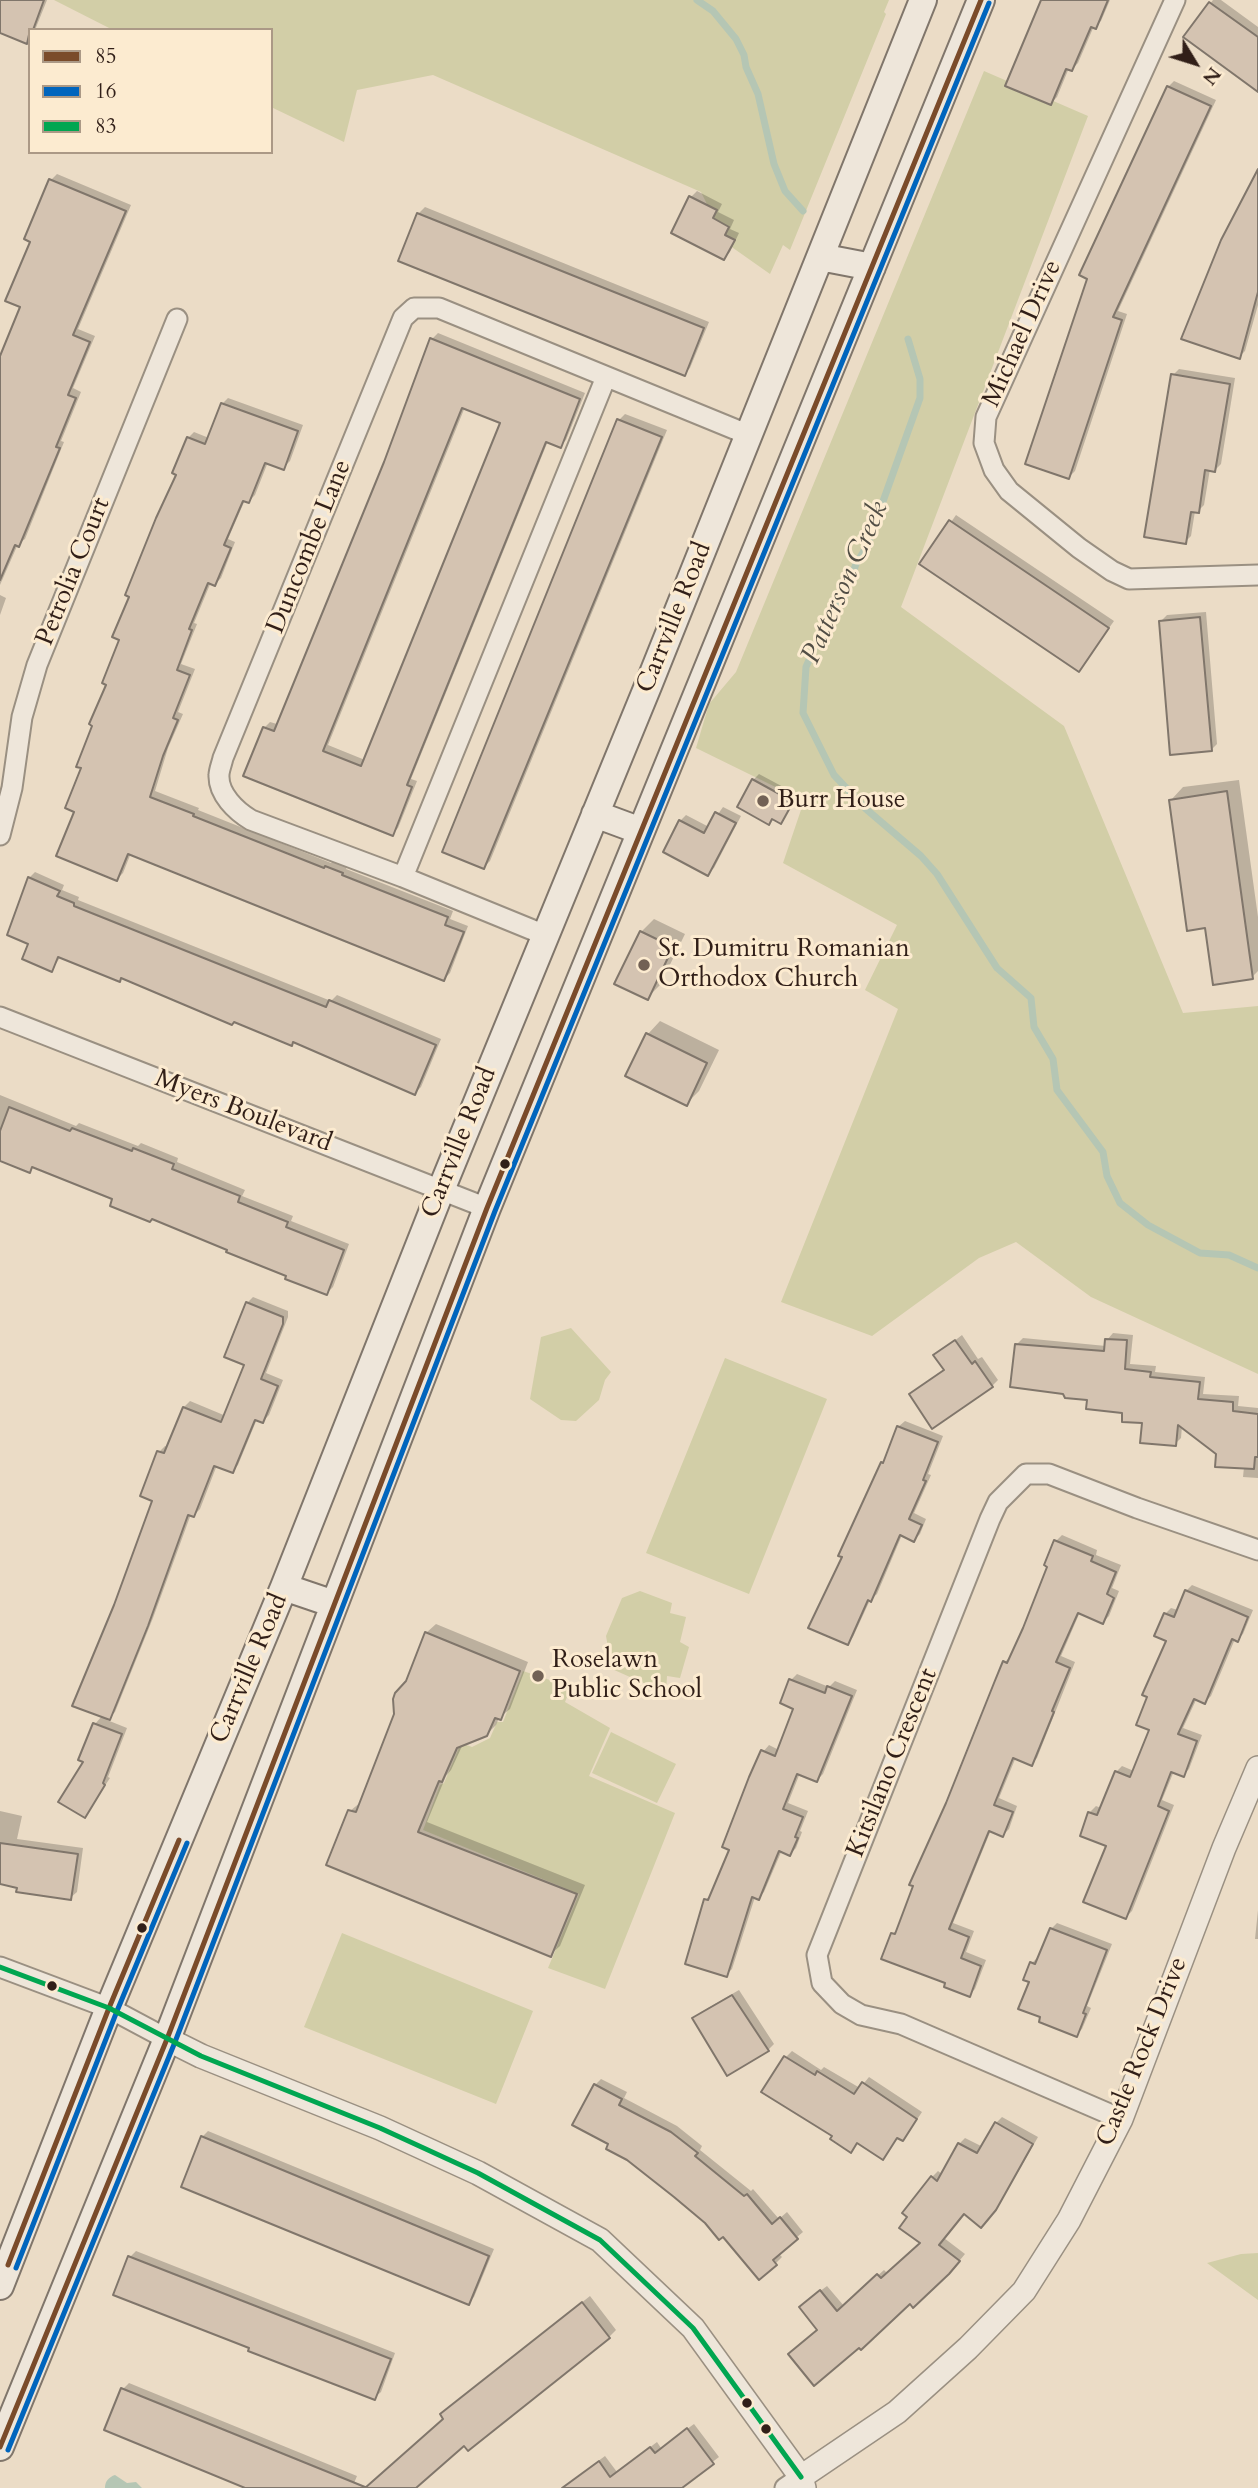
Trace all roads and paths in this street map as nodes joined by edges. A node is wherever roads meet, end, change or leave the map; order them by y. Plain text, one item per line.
1 (923, 0) edge
2 (981, 0) edge
3 (1175, 0) edge
4 (820, 257) junction
5 (872, 267) junction
6 (177, 319) dead end
7 (606, 377) junction
8 (749, 435) junction
9 (1258, 575) edge
10 (595, 814) junction
11 (641, 831) junction
12 (0, 835) edge
13 (403, 877) junction
14 (545, 935) junction
15 (0, 1017) edge
16 (440, 1190) junction
17 (487, 1208) junction
18 (1258, 1550) edge
19 (284, 1587) junction
20 (334, 1604) junction
21 (1258, 1768) edge
22 (0, 1966) edge
23 (109, 2008) junction
24 (166, 2039) junction
25 (1121, 2119) junction
26 (0, 2286) edge
27 (0, 2447) edge
28 (797, 2484) edge

1 - 4 main road, Carrville Road
2 - 5 main road, Carrville Road
3 - 9 street, Michael Drive
4 - 5 main road
4 - 8 main road, Carrville Road
5 - 11 main road, Carrville Road
6 - 12 street, Petrolia Court
7 - 8 street, Duncombe Lane
7 - 13 street
7 - 13 street, Duncombe Lane
8 - 10 main road, Carrville Road
10 - 11 main road
10 - 14 main road, Carrville Road
11 - 17 main road, Carrville Road
13 - 14 street, Duncombe Lane
14 - 16 main road, Carrville Road
15 - 16 street, Myers Boulevard
16 - 17 street, Myers Boulevard
16 - 19 main road, Carrville Road
17 - 20 main road, Carrville Road
18 - 25 street, Kitsilano Crescent
19 - 20 main road
19 - 23 main road, Carrville Road
20 - 24 main road, Carrville Road
21 - 25 street, Castle Rock Drive
22 - 23 street
23 - 24 street
23 - 26 main road, Carrville Road
24 - 27 main road, Carrville Road
24 - 28 street
25 - 28 street, Castle Rock Drive

